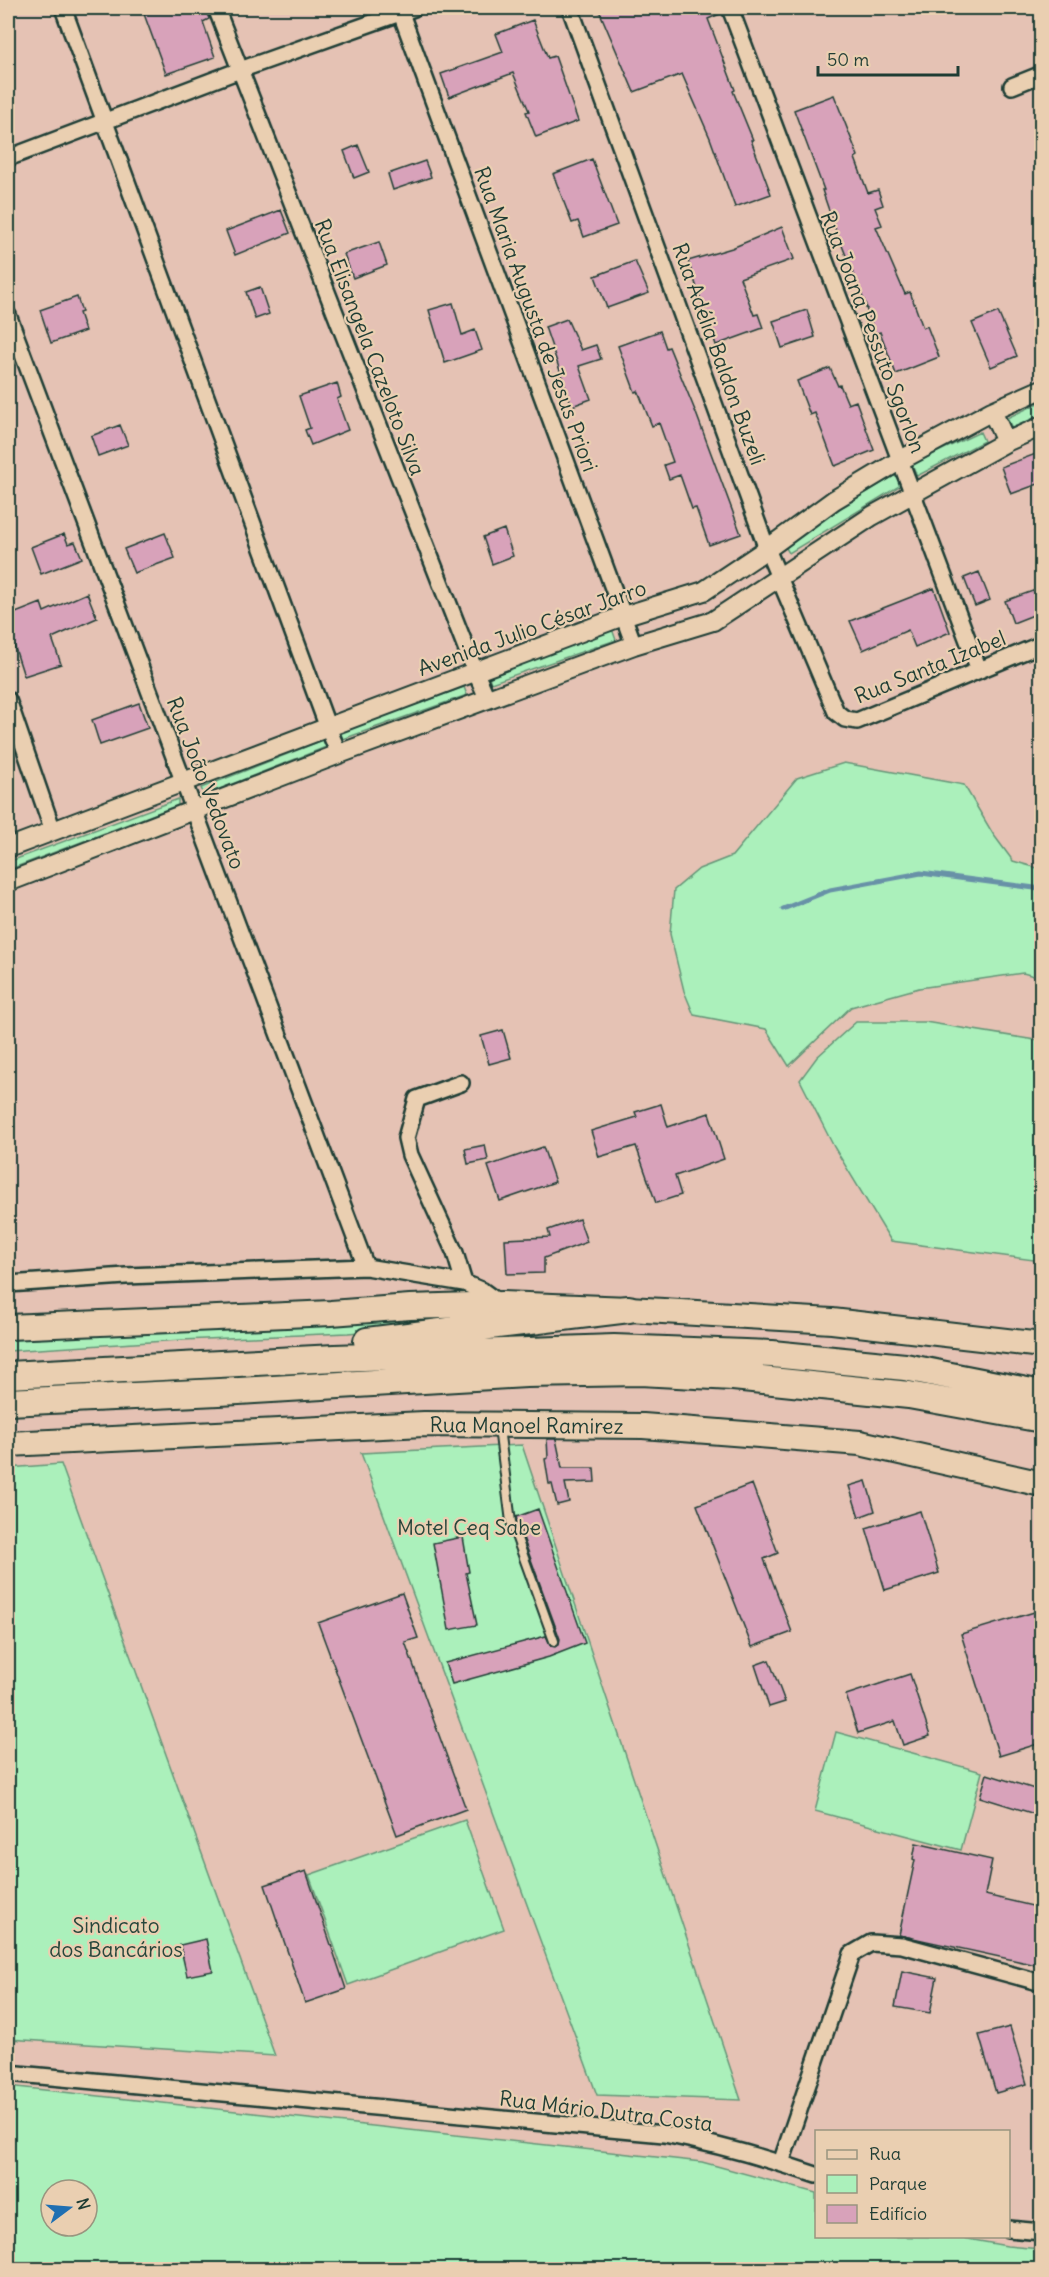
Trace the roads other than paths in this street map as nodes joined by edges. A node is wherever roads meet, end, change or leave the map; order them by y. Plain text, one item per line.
1 (63, 8) edge
2 (216, 8) edge
3 (570, 8) edge
4 (730, 8) edge
5 (405, 9) edge
6 (240, 70) junction
7 (1041, 74) edge
8 (1012, 86) dead end
9 (106, 120) junction
10 (8, 158) edge
11 (8, 315) edge
12 (1041, 389) edge
13 (992, 411) junction
14 (1041, 426) edge
15 (1006, 442) junction
16 (899, 461) junction
17 (912, 493) junction
18 (767, 549) junction
19 (779, 578) junction
20 (623, 616) junction
21 (1041, 644) edge
22 (634, 645) junction
23 (979, 670) junction
24 (475, 671) junction
25 (8, 700) edge
26 (488, 700) junction
27 (836, 712) joint
28 (328, 728) junction
29 (339, 754) junction
30 (183, 782) junction
31 (194, 810) junction
32 (53, 831) junction
33 (8, 848) edge
34 (8, 882) edge
35 (461, 1083) dead end
36 (366, 1267) junction
37 (464, 1283) junction
38 (8, 1284) edge
39 (502, 1304) junction
40 (629, 1309) junction
41 (8, 1327) edge
42 (1041, 1345) edge
43 (335, 1358) junction
44 (8, 1375) edge
45 (1041, 1394) edge
46 (8, 1402) edge
47 (1041, 1419) edge
48 (498, 1424) junction
49 (8, 1444) edge
50 (1041, 1484) edge
51 (554, 1641) dead end
52 (1041, 1983) edge
53 (8, 2073) edge
54 (781, 2163) junction
55 (815, 2175) edge
56 (1010, 2229) edge
57 (1041, 2232) edge

1 - 9 street
2 - 6 street, Rua Elisangela Cazeloto Silva
3 - 18 street, Rua Adélia Baldon Buzeli
4 - 16 street, Rua Joana Pessuto Sgorlon
5 - 6 street
5 - 20 street, Rua Maria Augusta de Jesus Priori
6 - 9 street
6 - 24 street, Rua Elisangela Cazeloto Silva
7 - 8 street
9 - 10 street
9 - 28 street
11 - 30 street, Rua João Vedovato
12 - 13 street, Avenida Julio César Jarro
13 - 15 street
13 - 16 street, Avenida Julio César Jarro
14 - 15 street
15 - 17 street
16 - 17 street, Rua Joana Pessuto Sgorlon
16 - 18 street, Avenida Julio César Jarro
17 - 19 street
17 - 23 street, Rua Joana Pessuto Sgorlon
18 - 19 street, Rua Adélia Baldon Buzeli
18 - 20 street, Avenida Julio César Jarro
19 - 22 street
19 - 27 street, Rua Adélia Baldon Buzeli
20 - 22 street, Rua Maria Augusta de Jesus Priori
20 - 24 street, Avenida Julio César Jarro
21 - 23 street, Rua Santa Izabel
22 - 26 street
23 - 27 street, Rua Santa Izabel
24 - 26 street, Rua Elisangela Cazeloto Silva
24 - 28 street, Avenida Julio César Jarro
25 - 32 street
26 - 29 street
28 - 29 street
28 - 30 street, Avenida Julio César Jarro
29 - 31 street
30 - 31 street, Rua João Vedovato
30 - 32 street, Avenida Julio César Jarro
31 - 34 street
31 - 36 street, Rua João Vedovato
32 - 33 street, Avenida Julio César Jarro
35 - 37 street
36 - 37 street
36 - 38 street
37 - 39 street
39 - 40 main road
39 - 41 main road
40 - 42 main road
40 - 43 highway
43 - 44 highway
43 - 45 highway
46 - 47 highway
48 - 49 main road, Rua Manoel Ramirez
48 - 50 main road, Rua Manoel Ramirez
48 - 51 lane
52 - 54 street
53 - 54 street, Rua Mário Dutra Costa
54 - 55 street, Rua Mário Dutra Costa
56 - 57 street

